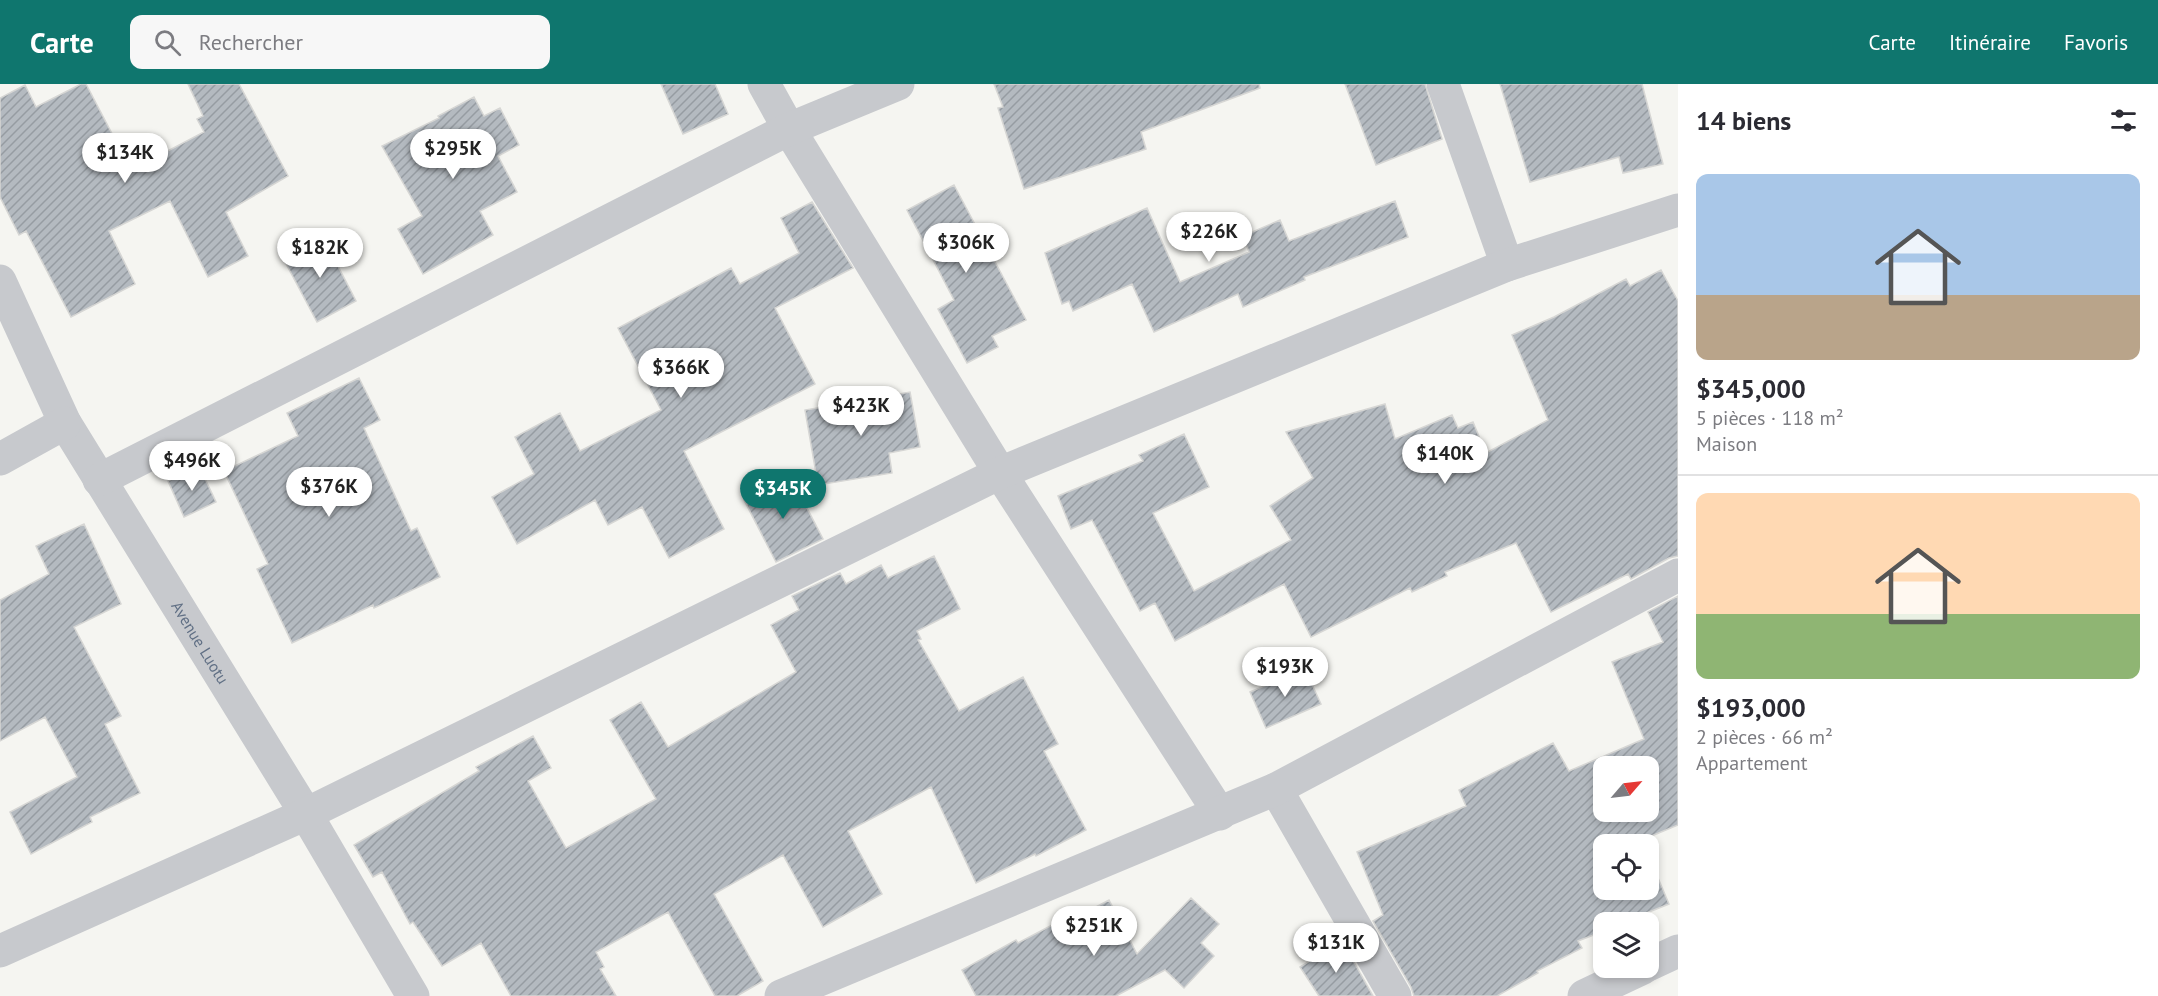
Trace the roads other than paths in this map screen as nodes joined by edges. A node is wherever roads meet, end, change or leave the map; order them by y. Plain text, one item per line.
1 (764, 84) edge
2 (898, 84) edge
3 (1443, 84) edge
4 (789, 129) junction
5 (1678, 210) edge
6 (1507, 265) junction
7 (0, 281) edge
8 (65, 423) junction
9 (0, 459) edge
10 (1000, 473) junction
11 (99, 480) junction
12 (1678, 575) edge
13 (1276, 789) junction
14 (306, 814) junction
15 (1220, 814) junction
16 (0, 951) edge
17 (1678, 951) edge
18 (1659, 960) edge
19 (1622, 978) edge
20 (413, 996) edge
21 (781, 996) edge
22 (1395, 996) edge
23 (1584, 996) edge

1 - 4 street
2 - 4 street
3 - 6 street
4 - 10 street
4 - 11 street
5 - 6 street
6 - 10 street
7 - 8 street, Avenue Luotu
8 - 9 street
8 - 11 street, Avenue Luotu
10 - 14 street
10 - 15 street
11 - 14 street, Avenue Luotu
12 - 13 street
13 - 15 street
13 - 22 street
14 - 16 street
14 - 20 street, Avenue Luotu
15 - 21 street
17 - 18 street
19 - 23 street

